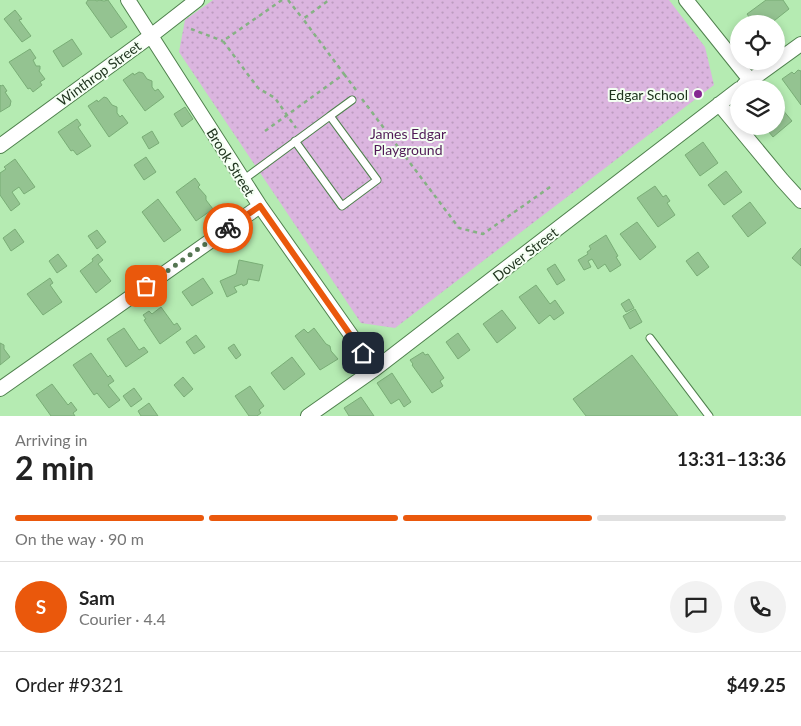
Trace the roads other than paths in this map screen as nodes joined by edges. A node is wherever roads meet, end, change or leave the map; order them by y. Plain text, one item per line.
1 (128, 0) edge
2 (197, 0) edge
3 (686, 0) edge
4 (152, 35) junction
5 (801, 44) edge
6 (739, 80) edge
7 (751, 80) edge
8 (730, 96) edge
9 (352, 100) dead end
10 (719, 104) junction
11 (330, 116) junction
12 (295, 141) junction
13 (0, 146) edge
14 (243, 180) junction
15 (801, 201) edge
16 (260, 206) junction
17 (650, 338) dead end
18 (375, 369) junction
19 (0, 389) edge
20 (308, 416) edge
21 (709, 416) edge

1 - 4 street, Brook Street
2 - 4 street, Winthrop Street
3 - 6 street
4 - 13 street, Winthrop Street
4 - 14 street, Brook Street
5 - 7 street, Dover Street
8 - 10 street, Dover Street
9 - 11 lane
10 - 15 street
10 - 18 street, Dover Street
11 - 12 lane
11 - 12 lane
12 - 14 lane
14 - 16 street, Brook Street
16 - 18 street, Brook Street
16 - 19 street
17 - 21 lane
18 - 20 street, Dover Street

